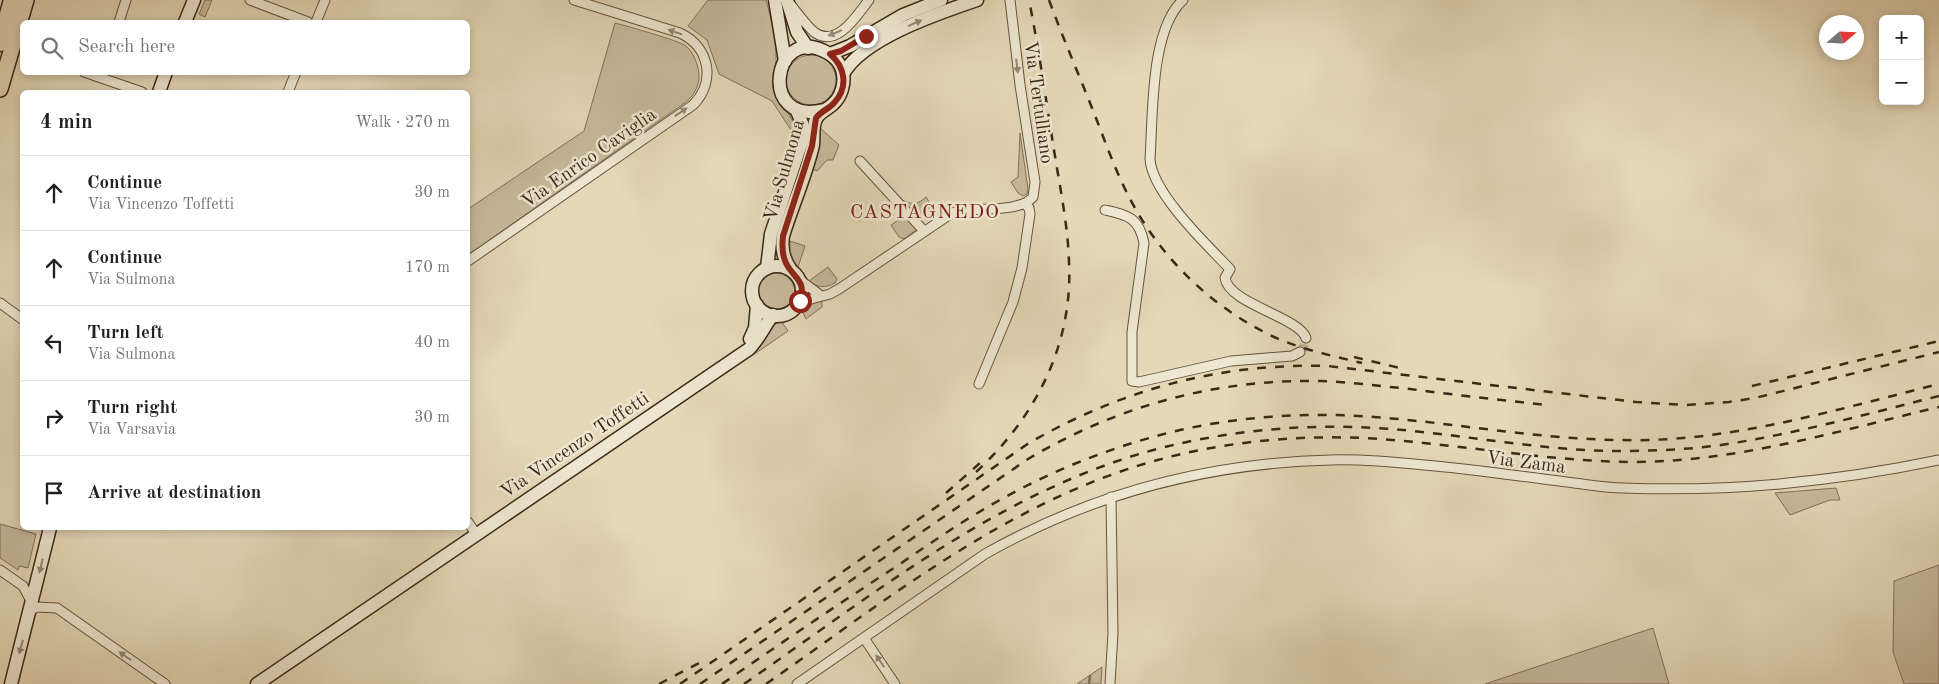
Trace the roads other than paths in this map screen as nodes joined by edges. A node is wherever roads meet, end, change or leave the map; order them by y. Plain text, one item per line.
1 (12, 0) edge
2 (26, 0) edge
3 (126, 0) edge
4 (194, 0) edge
5 (250, 0) edge
6 (325, 0) edge
7 (574, 0) edge
8 (775, 0) edge
9 (787, 0) edge
10 (869, 0) edge
11 (941, 0) edge
12 (977, 0) edge
13 (1010, 0) edge
14 (1184, 0) edge
15 (120, 20) edge
16 (186, 20) edge
17 (303, 20) edge
18 (317, 20) edge
19 (11, 47) edge
20 (808, 48) junction
21 (830, 54) junction
22 (785, 61) junction
23 (843, 74) junction
24 (165, 75) edge
25 (295, 75) edge
26 (103, 76) edge
27 (0, 89) edge
28 (137, 90) edge
29 (160, 90) edge
30 (289, 90) edge
31 (796, 109) junction
32 (824, 110) junction
33 (860, 161) dead end
34 (1025, 204) junction
35 (1105, 210) dead end
36 (924, 231) junction
37 (470, 260) edge
38 (766, 268) junction
39 (790, 270) junction
40 (800, 280) junction
41 (820, 295) junction
42 (0, 303) edge
43 (757, 304) junction
44 (794, 308) junction
45 (773, 315) junction
46 (20, 318) edge
47 (1306, 338) dead end
48 (1300, 352) dead end
49 (739, 354) junction
50 (979, 384) dead end
51 (1939, 460) edge
52 (1111, 498) junction
53 (470, 525) edge
54 (50, 530) edge
55 (476, 534) junction
56 (0, 570) edge
57 (32, 607) junction
58 (864, 638) junction
59 (11, 684) edge
60 (165, 684) edge
61 (257, 684) edge
62 (797, 684) edge
63 (895, 684) edge
64 (1110, 684) edge

1 - 19 highway
2 - 19 main road
3 - 15 street
4 - 16 street
5 - 17 street
6 - 18 street
37 -> 7 street, Via Enrico Caviglia
8 - 22 street, Via Sulmona
10 -> 9 street
9 - 20 street
11 - 21 street
23 -> 12 street
13 -> 34 street, Via Tertulliano
14 - 47 street
19 - 27 main road
20 - 21 street
20 - 22 street
21 - 23 street
22 - 31 street, Via Sulmona
23 - 32 street, Via Sulmona
24 - 29 street
25 - 30 street
26 - 28 street
31 - 32 street, Via Sulmona
31 - 38 street, Via Sulmona
32 - 39 street, Via Sulmona
33 - 36 street
34 - 36 street
34 - 50 street
35 - 48 street
36 - 41 street
38 - 39 street
38 - 43 street, Via Vincenzo Toffetti
39 - 40 street
40 - 41 street
40 - 44 street
41 - 44 street
42 - 46 street
43 - 45 street
43 - 49 street, Via Vincenzo Toffetti
44 - 45 street
45 - 49 street, Via Vincenzo Toffetti
49 - 55 street, Via Vincenzo Toffetti
51 - 52 street, Via Zama
52 - 58 street, Via Zama
52 - 64 street
53 - 55 street
54 -> 57 street
55 - 61 street, Via Vincenzo Toffetti
56 - 57 street
57 -> 59 street
60 -> 57 street
58 - 62 street, Via Zama
63 -> 58 street

